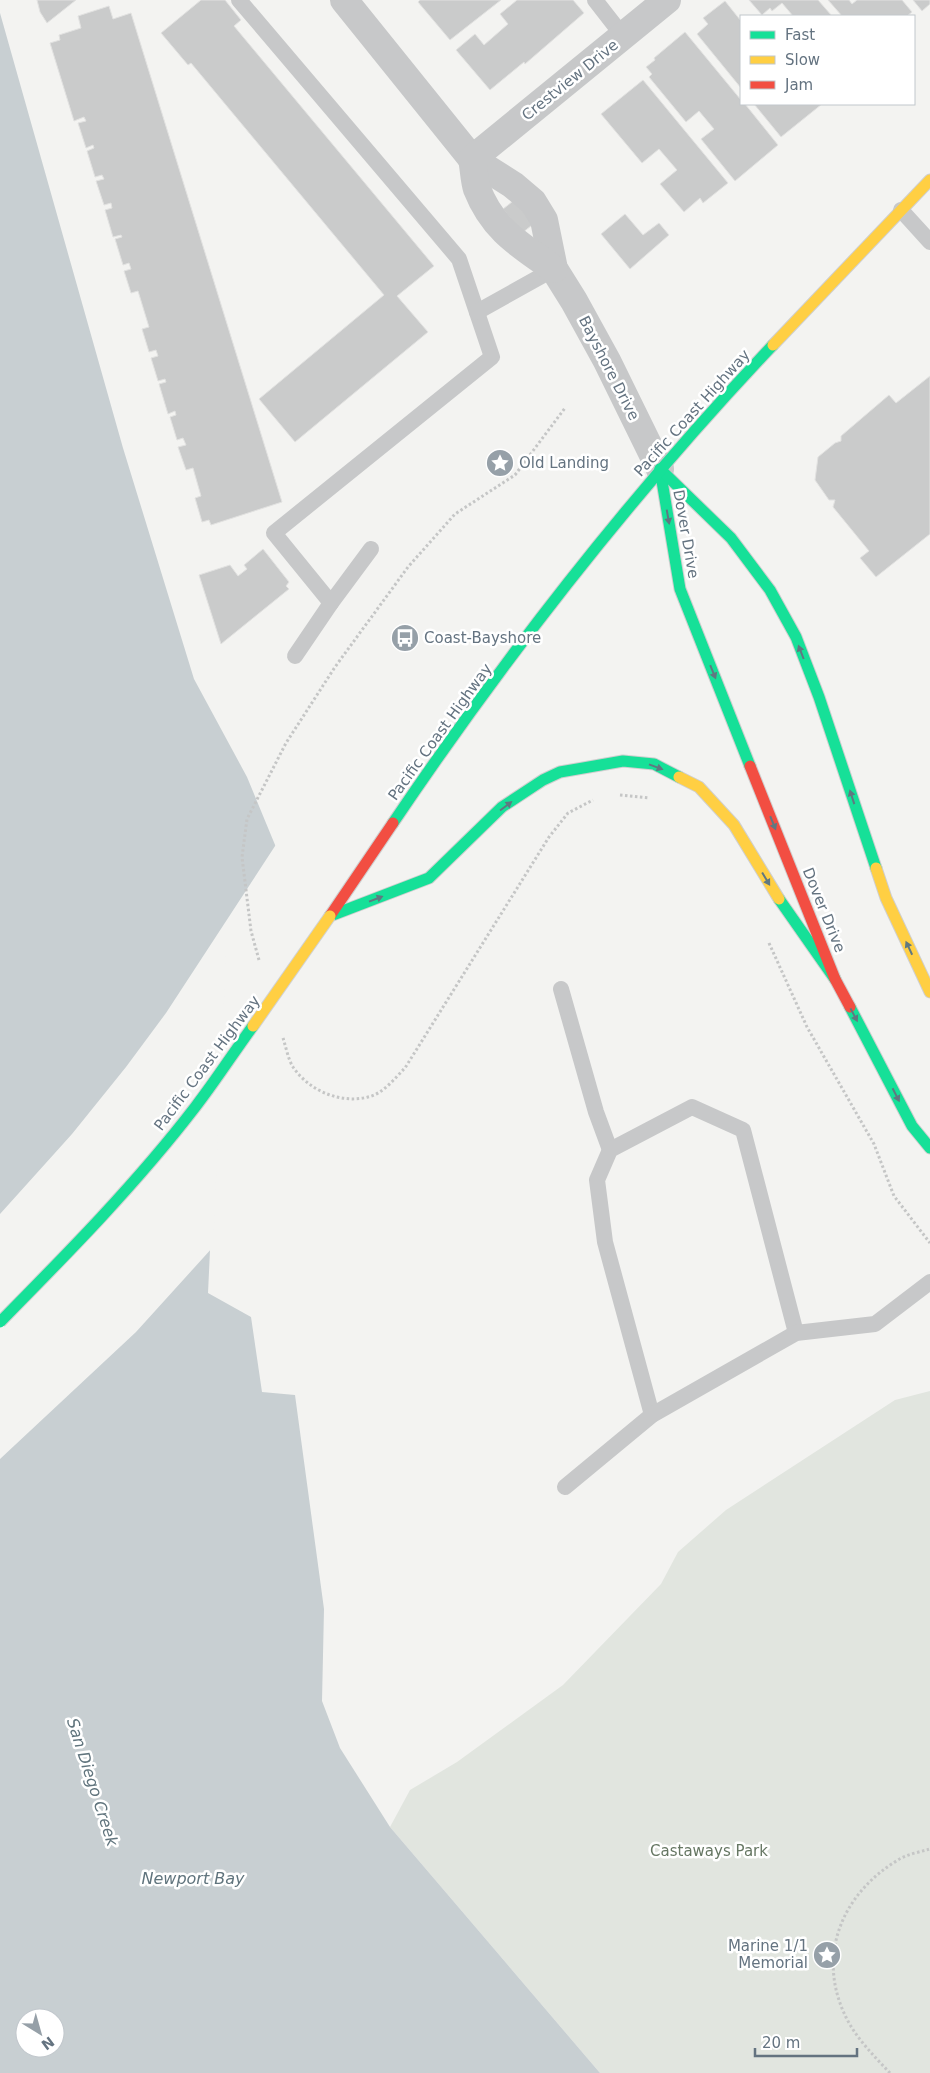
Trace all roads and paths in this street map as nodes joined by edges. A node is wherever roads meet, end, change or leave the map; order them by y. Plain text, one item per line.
1 (239, 0) edge
2 (344, 0) edge
3 (595, 0) edge
4 (667, 0) edge
5 (623, 36) junction
6 (472, 159) junction
7 (930, 180) edge
8 (901, 210) junction
9 (930, 242) edge
10 (554, 269) junction
11 (477, 312) junction
12 (565, 408) dead end
13 (660, 469) junction
14 (371, 549) dead end
15 (331, 603) junction
16 (296, 656) dead end
17 (615, 795) dead end
18 (598, 798) dead end
19 (652, 799) dead end
20 (330, 916) junction
21 (764, 935) dead end
22 (260, 965) dead end
23 (835, 979) junction
24 (561, 989) dead end
25 (930, 992) edge
26 (280, 1029) dead end
27 (930, 1148) edge
28 (610, 1150) junction
29 (930, 1243) edge
30 (930, 1282) edge
31 (0, 1322) edge
32 (796, 1333) junction
33 (652, 1415) junction
34 (565, 1487) dead end
35 (930, 1849) edge
36 (890, 2073) edge

1 - 11 lane
2 - 6 street, Bayshore Drive
3 - 5 lane
4 - 5 street, Crestview Drive
5 - 6 street, Crestview Drive
6 - 10 street, Bayshore Drive
6 - 10 street, Bayshore Drive
7 - 8 main road, Pacific Coast Highway
8 - 9 lane
8 - 13 main road, Pacific Coast Highway
10 - 11 lane
10 - 13 street, Bayshore Drive
11 - 15 lane
12 - 22 path
13 - 20 main road, Pacific Coast Highway
13 -> 23 main road, Dover Drive
25 -> 13 main road, Dover Drive
14 - 15 lane
15 - 16 lane
17 - 19 path
18 - 26 path
20 -> 23 main road
20 - 31 main road, Pacific Coast Highway, bridge
21 - 29 path
23 -> 27 main road, Dover Drive
24 - 28 lane
28 - 32 lane
28 - 33 lane
30 - 32 lane
32 - 33 lane
33 - 34 lane
35 - 36 path

